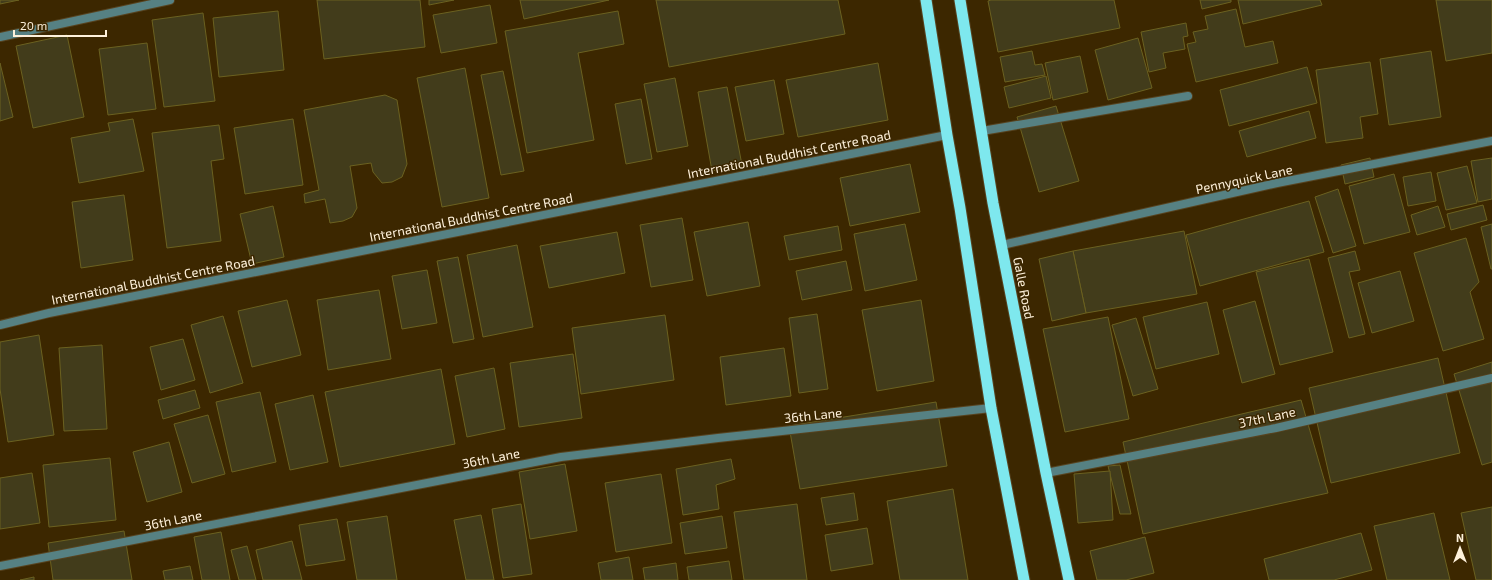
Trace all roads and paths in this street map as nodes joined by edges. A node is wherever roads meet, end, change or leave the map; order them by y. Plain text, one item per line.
1 (170, 0) edge
2 (926, 0) edge
3 (960, 0) edge
4 (0, 37) edge
5 (1188, 96) dead end
6 (982, 131) junction
7 (947, 135) junction
8 (1492, 141) edge
9 (1002, 245) junction
10 (0, 325) edge
11 (1492, 378) edge
12 (992, 408) junction
13 (1046, 473) junction
14 (0, 566) edge
15 (1024, 580) edge
16 (1069, 580) edge

1 - 4 street
2 - 7 highway
3 - 6 highway, Galle Road
5 - 6 street
6 - 9 highway, Galle Road
7 - 10 street, International Buddhist Centre Road
7 - 12 highway
8 - 9 street, Pennyquick Lane
9 - 13 highway, Galle Road
11 - 13 street, 37th Lane
12 - 14 street, 36th Lane
12 - 15 highway
13 - 16 highway, Galle Road

